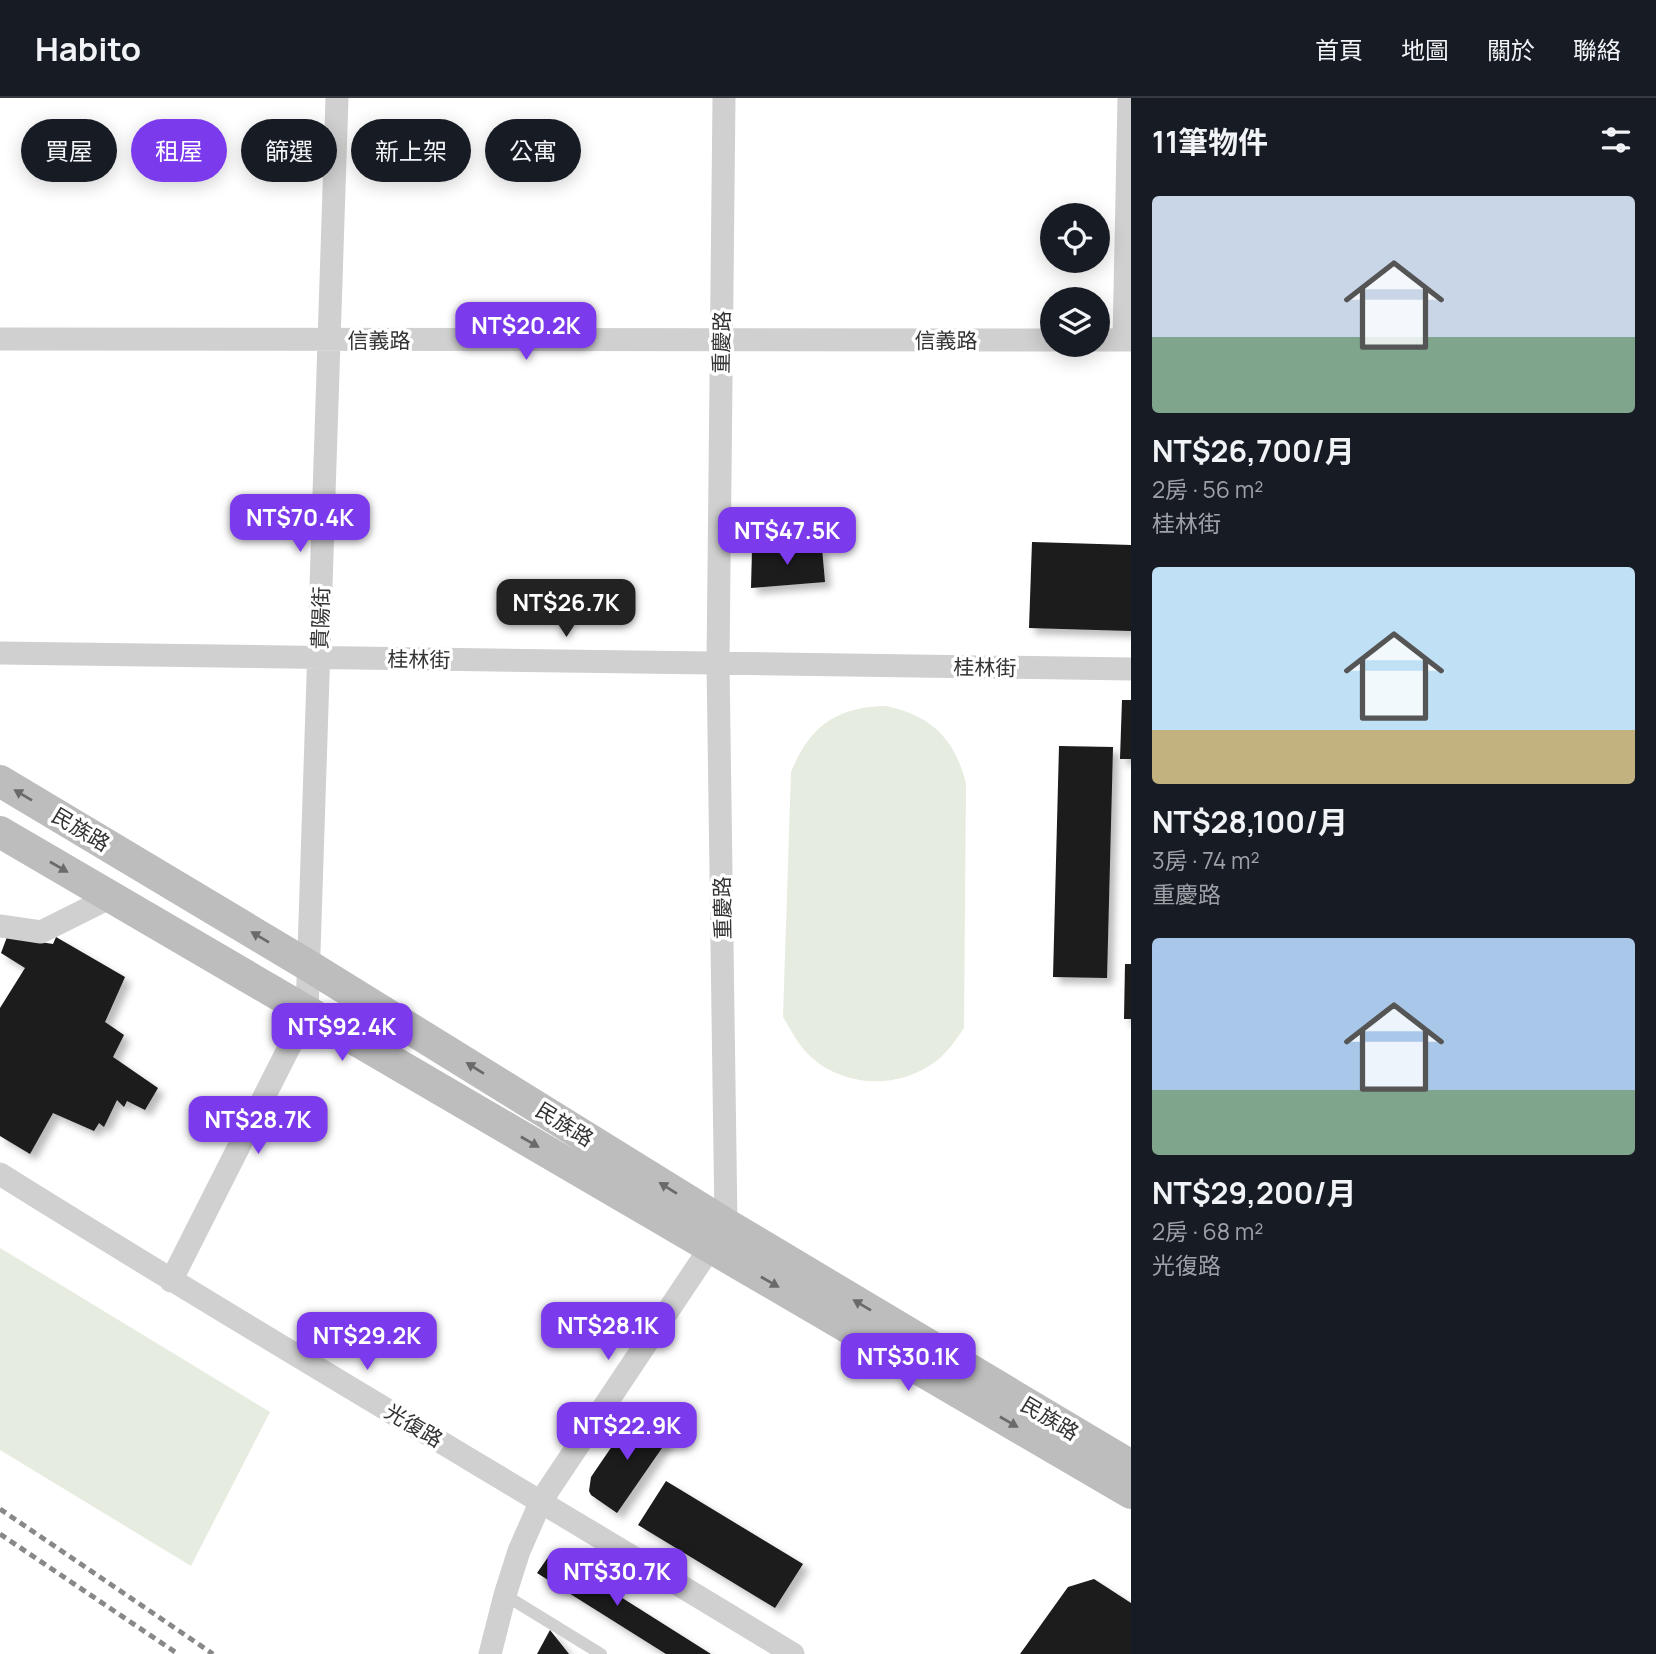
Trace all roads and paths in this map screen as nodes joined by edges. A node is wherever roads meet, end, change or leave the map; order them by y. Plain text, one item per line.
1 (337, 98) edge
2 (724, 98) edge
3 (1129, 98) edge
4 (0, 339) edge
5 (328, 340) junction
6 (721, 340) junction
7 (1040, 340) edge
8 (1127, 340) edge
9 (0, 653) edge
10 (318, 657) junction
11 (718, 663) junction
12 (1131, 669) edge
13 (0, 781) edge
14 (0, 832) edge
15 (111, 897) junction
16 (0, 926) edge
17 (309, 966) junction
18 (307, 1012) junction
19 (0, 1174) edge
20 (719, 1236) junction
21 (171, 1281) junction
22 (1131, 1466) edge
23 (1131, 1493) edge
24 (541, 1501) junction
25 (505, 1595) junction
26 (490, 1654) edge
27 (601, 1654) edge
28 (793, 1654) edge

1 - 5 street, 貴陽街
2 - 6 street, 重慶路
3 - 8 street
4 - 5 street, 信義路
5 - 6 street, 信義路
5 - 10 street, 貴陽街
6 - 7 street, 信義路
6 - 11 street, 重慶路
9 - 10 street, 桂林街
10 - 11 street, 桂林街
10 - 17 street, 貴陽街
11 - 12 street, 桂林街
11 - 20 street, 重慶路
17 -> 13 street, 民族路
14 -> 15 street, 民族路
15 - 16 street
15 - 18 street, 民族路
17 - 18 street, 貴陽街
20 -> 17 street, 民族路
18 -> 20 street, 民族路
18 - 21 street
19 - 21 street, 光復路
22 -> 20 street, 民族路
20 -> 23 street, 民族路
20 - 24 street
21 - 24 street, 光復路
24 - 25 street
24 - 28 street, 光復路
25 - 26 street
25 - 27 lane

